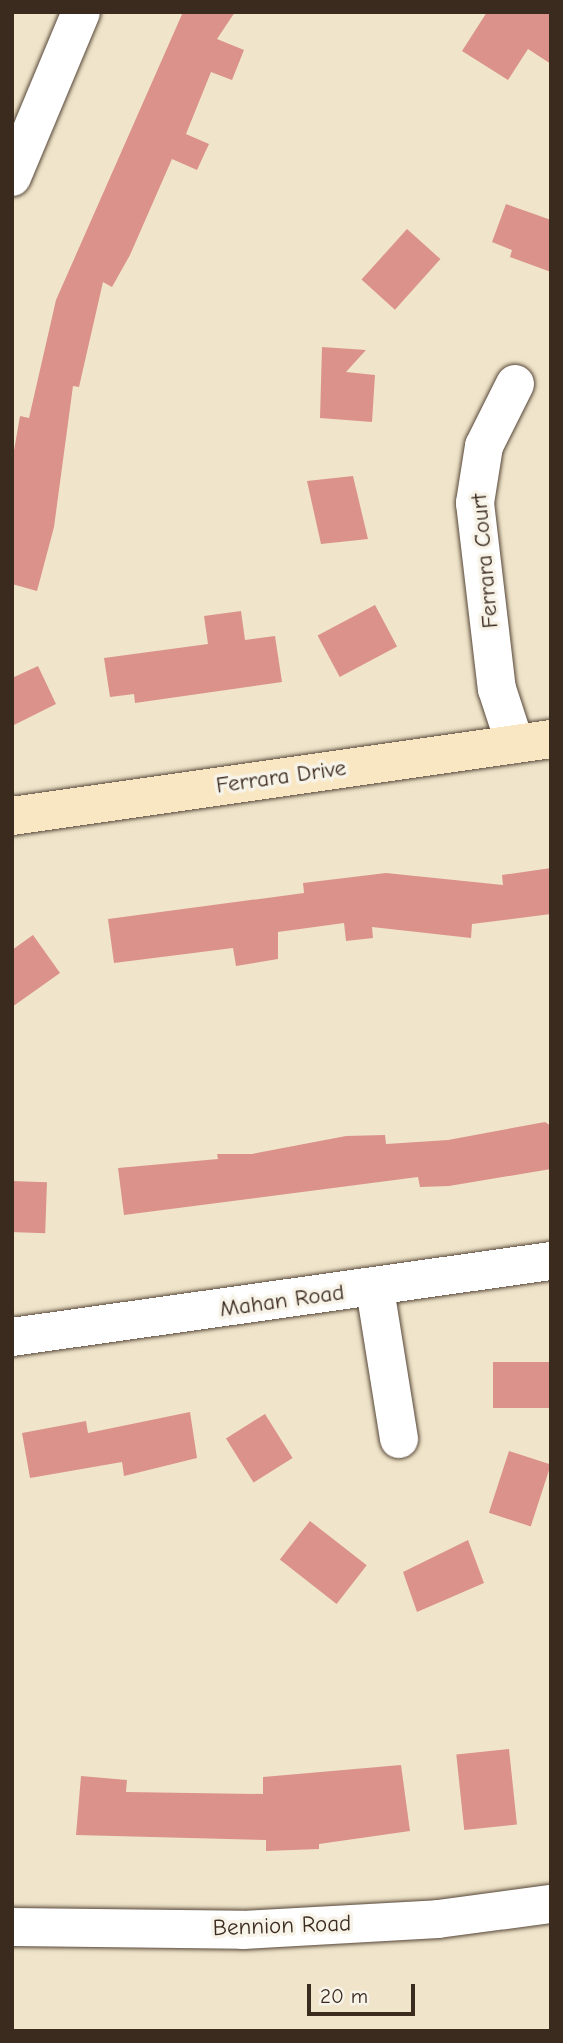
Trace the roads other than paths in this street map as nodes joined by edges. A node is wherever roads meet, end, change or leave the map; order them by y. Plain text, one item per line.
1 (80, 12) edge
2 (12, 177) edge
3 (515, 384) dead end
4 (533, 741) edge
5 (12, 816) edge
6 (551, 1261) edge
7 (375, 1289) junction
8 (12, 1337) edge
9 (399, 1439) dead end
10 (551, 1904) edge
11 (12, 1927) edge

1 - 2 street
3 - 4 street, Ferrara Court
4 - 5 street, Ferrara Drive
6 - 7 street, Mahan Road
7 - 8 street, Mahan Road
7 - 9 street
10 - 11 street, Bennion Road

